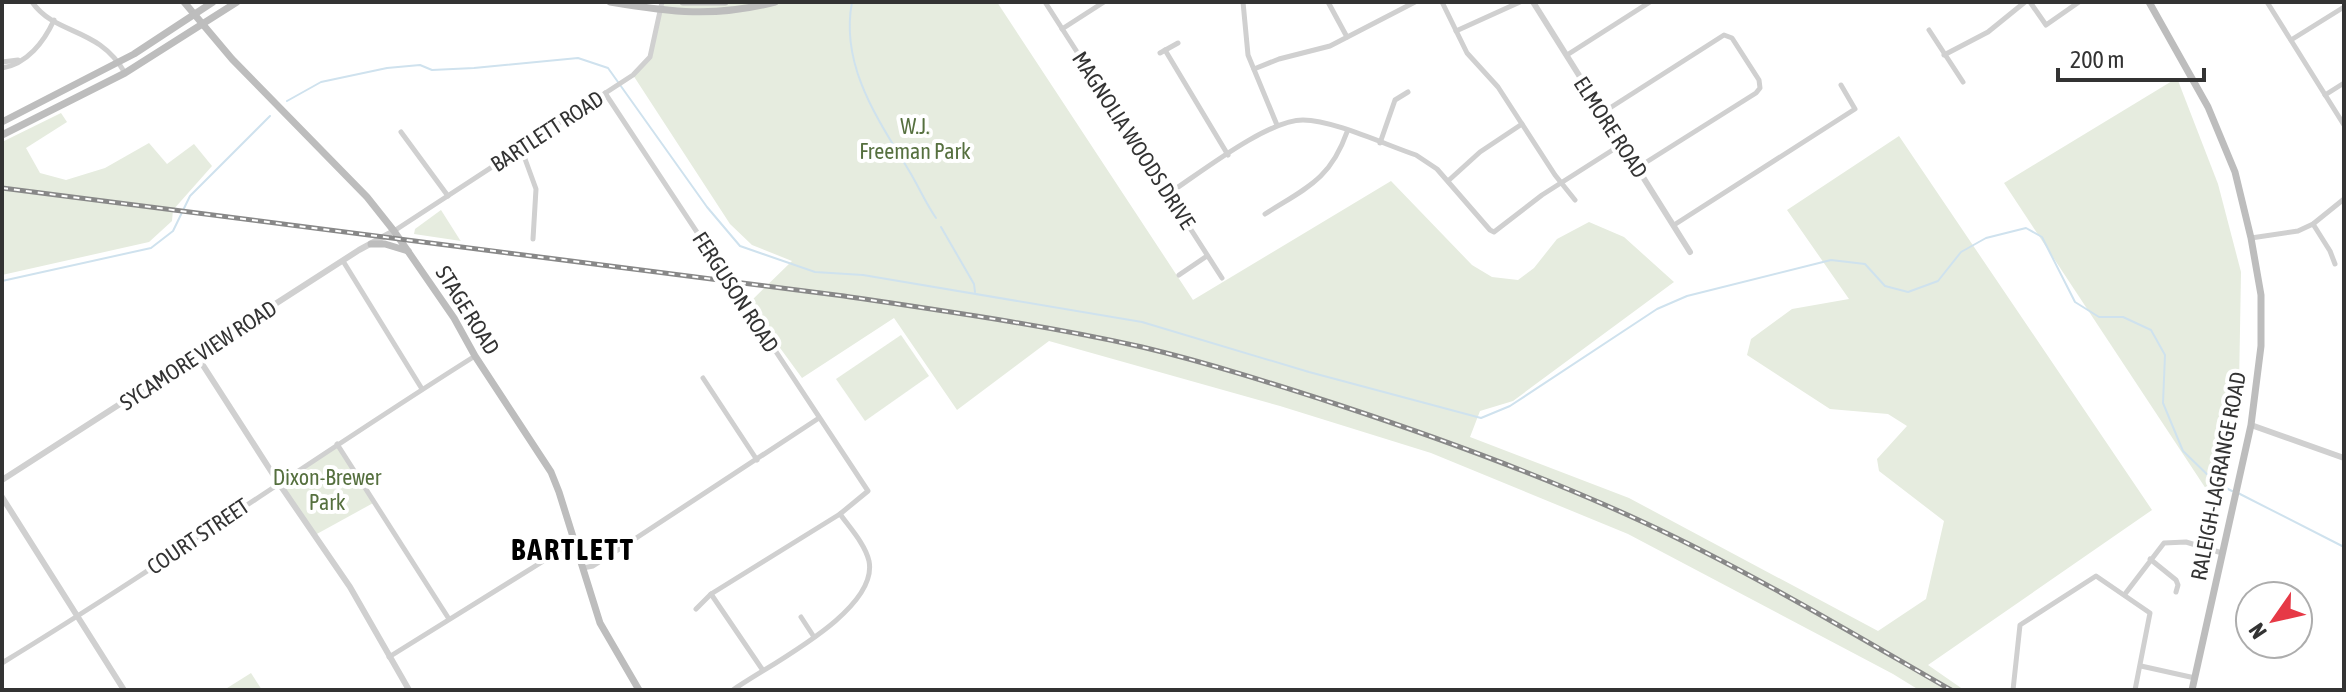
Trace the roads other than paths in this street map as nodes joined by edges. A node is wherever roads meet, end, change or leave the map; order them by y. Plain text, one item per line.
1 (32, 2) edge
2 (184, 2) edge
3 (213, 2) edge
4 (237, 2) edge
5 (610, 2) edge
6 (662, 2) edge
7 (683, 2) edge
8 (724, 2) edge
9 (775, 2) edge
10 (1045, 2) edge
11 (1104, 2) edge
12 (1243, 2) edge
13 (1328, 2) edge
14 (1415, 2) edge
15 (1442, 2) edge
16 (1520, 2) edge
17 (1533, 2) edge
18 (1650, 2) edge
19 (2028, 2) edge
20 (2079, 2) edge
21 (2149, 2) edge
22 (2267, 2) edge
23 (2344, 7) edge
24 (661, 12) junction
25 (724, 12) junction
26 (195, 15) junction
27 (54, 20) junction
28 (202, 24) junction
29 (1062, 29) junction
30 (1929, 30) dead end
31 (1456, 31) junction
32 (1347, 37) junction
33 (2291, 40) junction
34 (1178, 43) dead end
35 (1944, 55) junction
36 (1565, 56) junction
37 (119, 63) junction
38 (2, 65) edge
39 (1254, 69) junction
40 (125, 73) junction
41 (1963, 82) dead end
42 (2344, 83) edge
43 (1841, 85) dead end
44 (1408, 92) dead end
45 (605, 93) junction
46 (2325, 95) junction
47 (1602, 113) junction
48 (2, 122) edge
49 (1522, 124) junction
50 (1277, 125) junction
51 (2344, 125) edge
52 (401, 132) dead end
53 (1347, 132) junction
54 (2, 135) edge
55 (1380, 143) junction
56 (1622, 144) junction
57 (521, 148) junction
58 (1228, 155) junction
59 (1637, 168) junction
60 (1448, 181) junction
61 (1562, 183) junction
62 (1168, 194) junction
63 (448, 196) junction
64 (2344, 199) edge
65 (1575, 200) dead end
66 (1265, 214) dead end
67 (2313, 224) junction
68 (1674, 225) junction
69 (394, 231) junction
70 (2251, 238) junction
71 (533, 239) dead end
72 (371, 244) junction
73 (409, 251) junction
74 (1690, 252) dead end
75 (1207, 256) junction
76 (343, 261) junction
77 (2335, 264) dead end
78 (1179, 275) dead end
79 (1222, 278) dead end
80 (197, 356) junction
81 (475, 356) junction
82 (703, 378) dead end
83 (422, 389) junction
84 (819, 418) junction
85 (2251, 425) junction
86 (337, 444) junction
87 (2344, 458) edge
88 (757, 460) junction
89 (2, 480) edge
90 (278, 482) junction
91 (2, 497) edge
92 (840, 514) junction
93 (574, 542) junction
94 (2222, 553) junction
95 (2150, 559) junction
96 (583, 568) junction
97 (2176, 592) dead end
98 (711, 594) junction
99 (2125, 594) junction
100 (696, 609) dead end
101 (78, 617) junction
102 (801, 617) dead end
103 (449, 619) junction
104 (814, 637) junction
105 (389, 657) junction
106 (2, 663) edge
107 (2141, 666) junction
108 (762, 669) junction
109 (2195, 678) junction
110 (124, 690) edge
111 (409, 690) edge
112 (639, 690) edge
113 (733, 690) edge
114 (2013, 690) edge
115 (2135, 690) edge
116 (2192, 690) edge

1 - 27 street
2 - 26 main road, STAGE ROAD
3 - 26 main road
4 - 28 main road
5 - 24 main road
6 - 24 street, BARTLETT ROAD
7 - 8 main road
8 - 25 street
9 - 25 main road
10 - 29 street, MAGNOLIA WOODS DRIVE
11 - 29 street
12 - 39 street
13 - 32 street
14 - 32 street
15 - 31 street
16 - 31 street
17 - 36 street, ELMORE ROAD
18 - 36 street
19 - 20 street
19 - 35 street
21 - 70 main road, RALEIGH-LAGRANGE ROAD
22 - 33 street
23 - 33 street
24 - 25 main road
24 - 45 street, BARTLETT ROAD
26 - 28 main road, STAGE ROAD
26 - 37 main road
27 - 37 street
27 - 38 street
28 - 40 main road
28 - 69 main road, STAGE ROAD
29 - 62 street, MAGNOLIA WOODS DRIVE
30 - 35 street
31 - 49 street
32 - 39 street
33 - 46 street
34 - 58 street
35 - 41 street
36 - 47 street, ELMORE ROAD
37 - 40 street
37 - 48 main road
39 - 50 street
40 - 54 main road
42 - 46 street
43 - 68 street
44 - 55 street
45 - 57 street, BARTLETT ROAD
45 - 84 street, FERGUSON ROAD
46 - 51 street
47 - 56 street, ELMORE ROAD
47 - 59 street
49 - 60 street
49 - 61 street
50 - 53 street
50 - 58 street
52 - 63 street
53 - 55 street
53 - 66 street
55 - 60 street
56 - 59 street, ELMORE ROAD
56 - 61 street
57 - 63 street, BARTLETT ROAD
57 - 71 street
58 - 62 street
59 - 68 street, ELMORE ROAD
60 - 61 street
61 - 65 street
62 - 75 street, MAGNOLIA WOODS DRIVE
63 - 69 street, BARTLETT ROAD
64 - 67 street
67 - 70 street
67 - 77 street
68 - 74 street, ELMORE ROAD
69 - 72 street, SYCAMORE VIEW ROAD
69 - 73 main road, STAGE ROAD
70 - 85 main road, RALEIGH-LAGRANGE ROAD
72 - 73 main road
72 - 76 street, SYCAMORE VIEW ROAD
73 - 81 main road, STAGE ROAD
75 - 78 street
75 - 79 street, MAGNOLIA WOODS DRIVE
76 - 80 street, SYCAMORE VIEW ROAD
76 - 83 street
80 - 89 street, SYCAMORE VIEW ROAD
80 - 90 street
81 - 83 street, COURT STREET
81 - 93 main road, STAGE ROAD
82 - 88 street
83 - 86 street, COURT STREET
84 - 88 street
84 - 92 street, FERGUSON ROAD
85 - 87 street
85 - 94 main road, RALEIGH-LAGRANGE ROAD
86 - 90 street, COURT STREET
86 - 103 street
88 - 96 street
90 - 101 street, COURT STREET
90 - 105 street
91 - 101 street
92 - 98 street
92 - 104 street
93 - 96 main road, STAGE ROAD
93 - 103 street
94 - 95 street
94 - 109 main road, RALEIGH-LAGRANGE ROAD
95 - 97 street
95 - 99 street
96 - 112 main road, STAGE ROAD
98 - 100 street
98 - 108 street
99 - 107 street
99 - 114 street
101 - 106 street, COURT STREET
101 - 110 street
102 - 104 street
103 - 105 street
104 - 108 street
105 - 111 street
107 - 109 street
107 - 115 street
108 - 113 street
109 - 116 main road, RALEIGH-LAGRANGE ROAD

